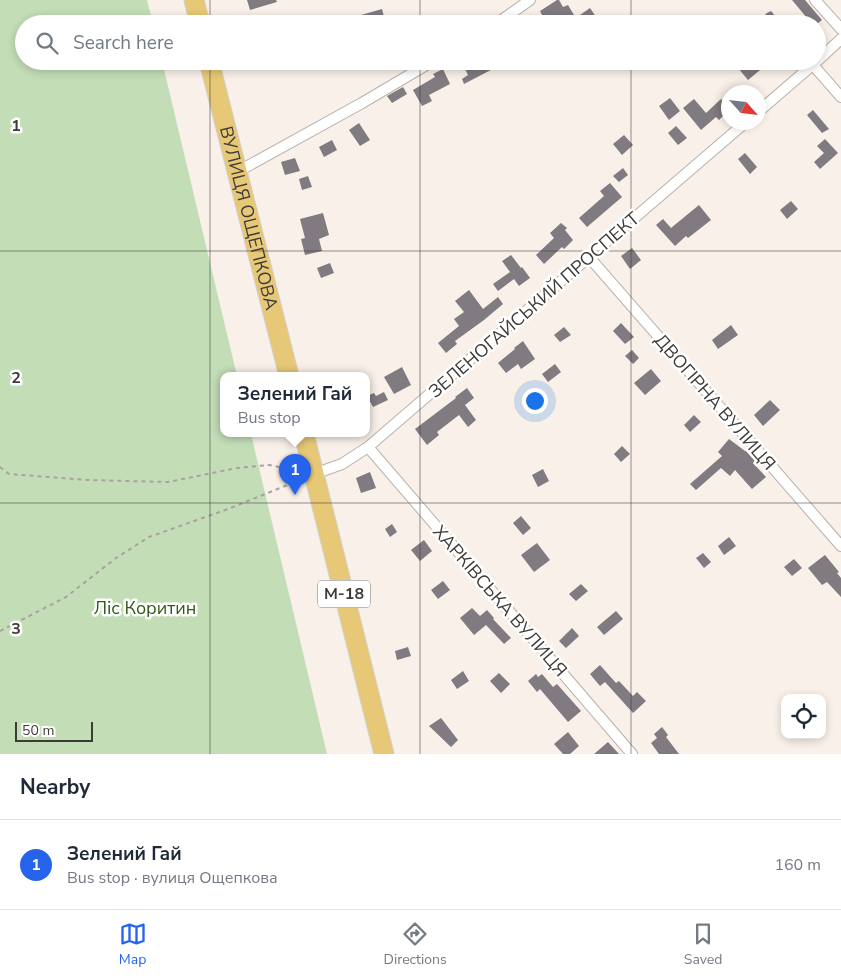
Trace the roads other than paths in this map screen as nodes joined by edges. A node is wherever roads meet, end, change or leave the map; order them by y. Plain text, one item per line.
1 (194, 0) edge
2 (530, 0) edge
3 (815, 0) edge
4 (198, 15) edge
5 (509, 15) edge
6 (841, 29) edge
7 (841, 39) edge
8 (826, 53) edge
9 (211, 70) edge
10 (418, 70) edge
11 (807, 70) edge
12 (822, 70) edge
13 (841, 97) edge
14 (766, 105) edge
15 (737, 130) edge
16 (237, 172) junction
17 (589, 257) junction
18 (288, 372) edge
19 (305, 437) edge
20 (368, 447) junction
21 (314, 474) junction
22 (841, 546) edge
23 (384, 754) edge
24 (632, 754) edge

1 - 4 highway
2 - 5 street
3 - 6 street
7 - 8 street
9 - 16 highway, ВУЛИЦЯ ОЩЕПКОВА
10 - 16 street
11 - 14 street
12 - 13 street
15 - 17 street, ЗЕЛЕНОГАЙСЬКИЙ ПРОСПЕКТ
16 - 18 highway, ВУЛИЦЯ ОЩЕПКОВА
17 - 20 street, ЗЕЛЕНОГАЙСЬКИЙ ПРОСПЕКТ
17 - 22 street, ДВОГІРНА ВУЛИЦЯ
19 - 21 highway, М-18
20 - 21 street, ЗЕЛЕНОГАЙСЬКИЙ ПРОСПЕКТ
20 - 24 street, ХАРКІВСЬКА ВУЛИЦЯ
21 - 23 highway, М-18

